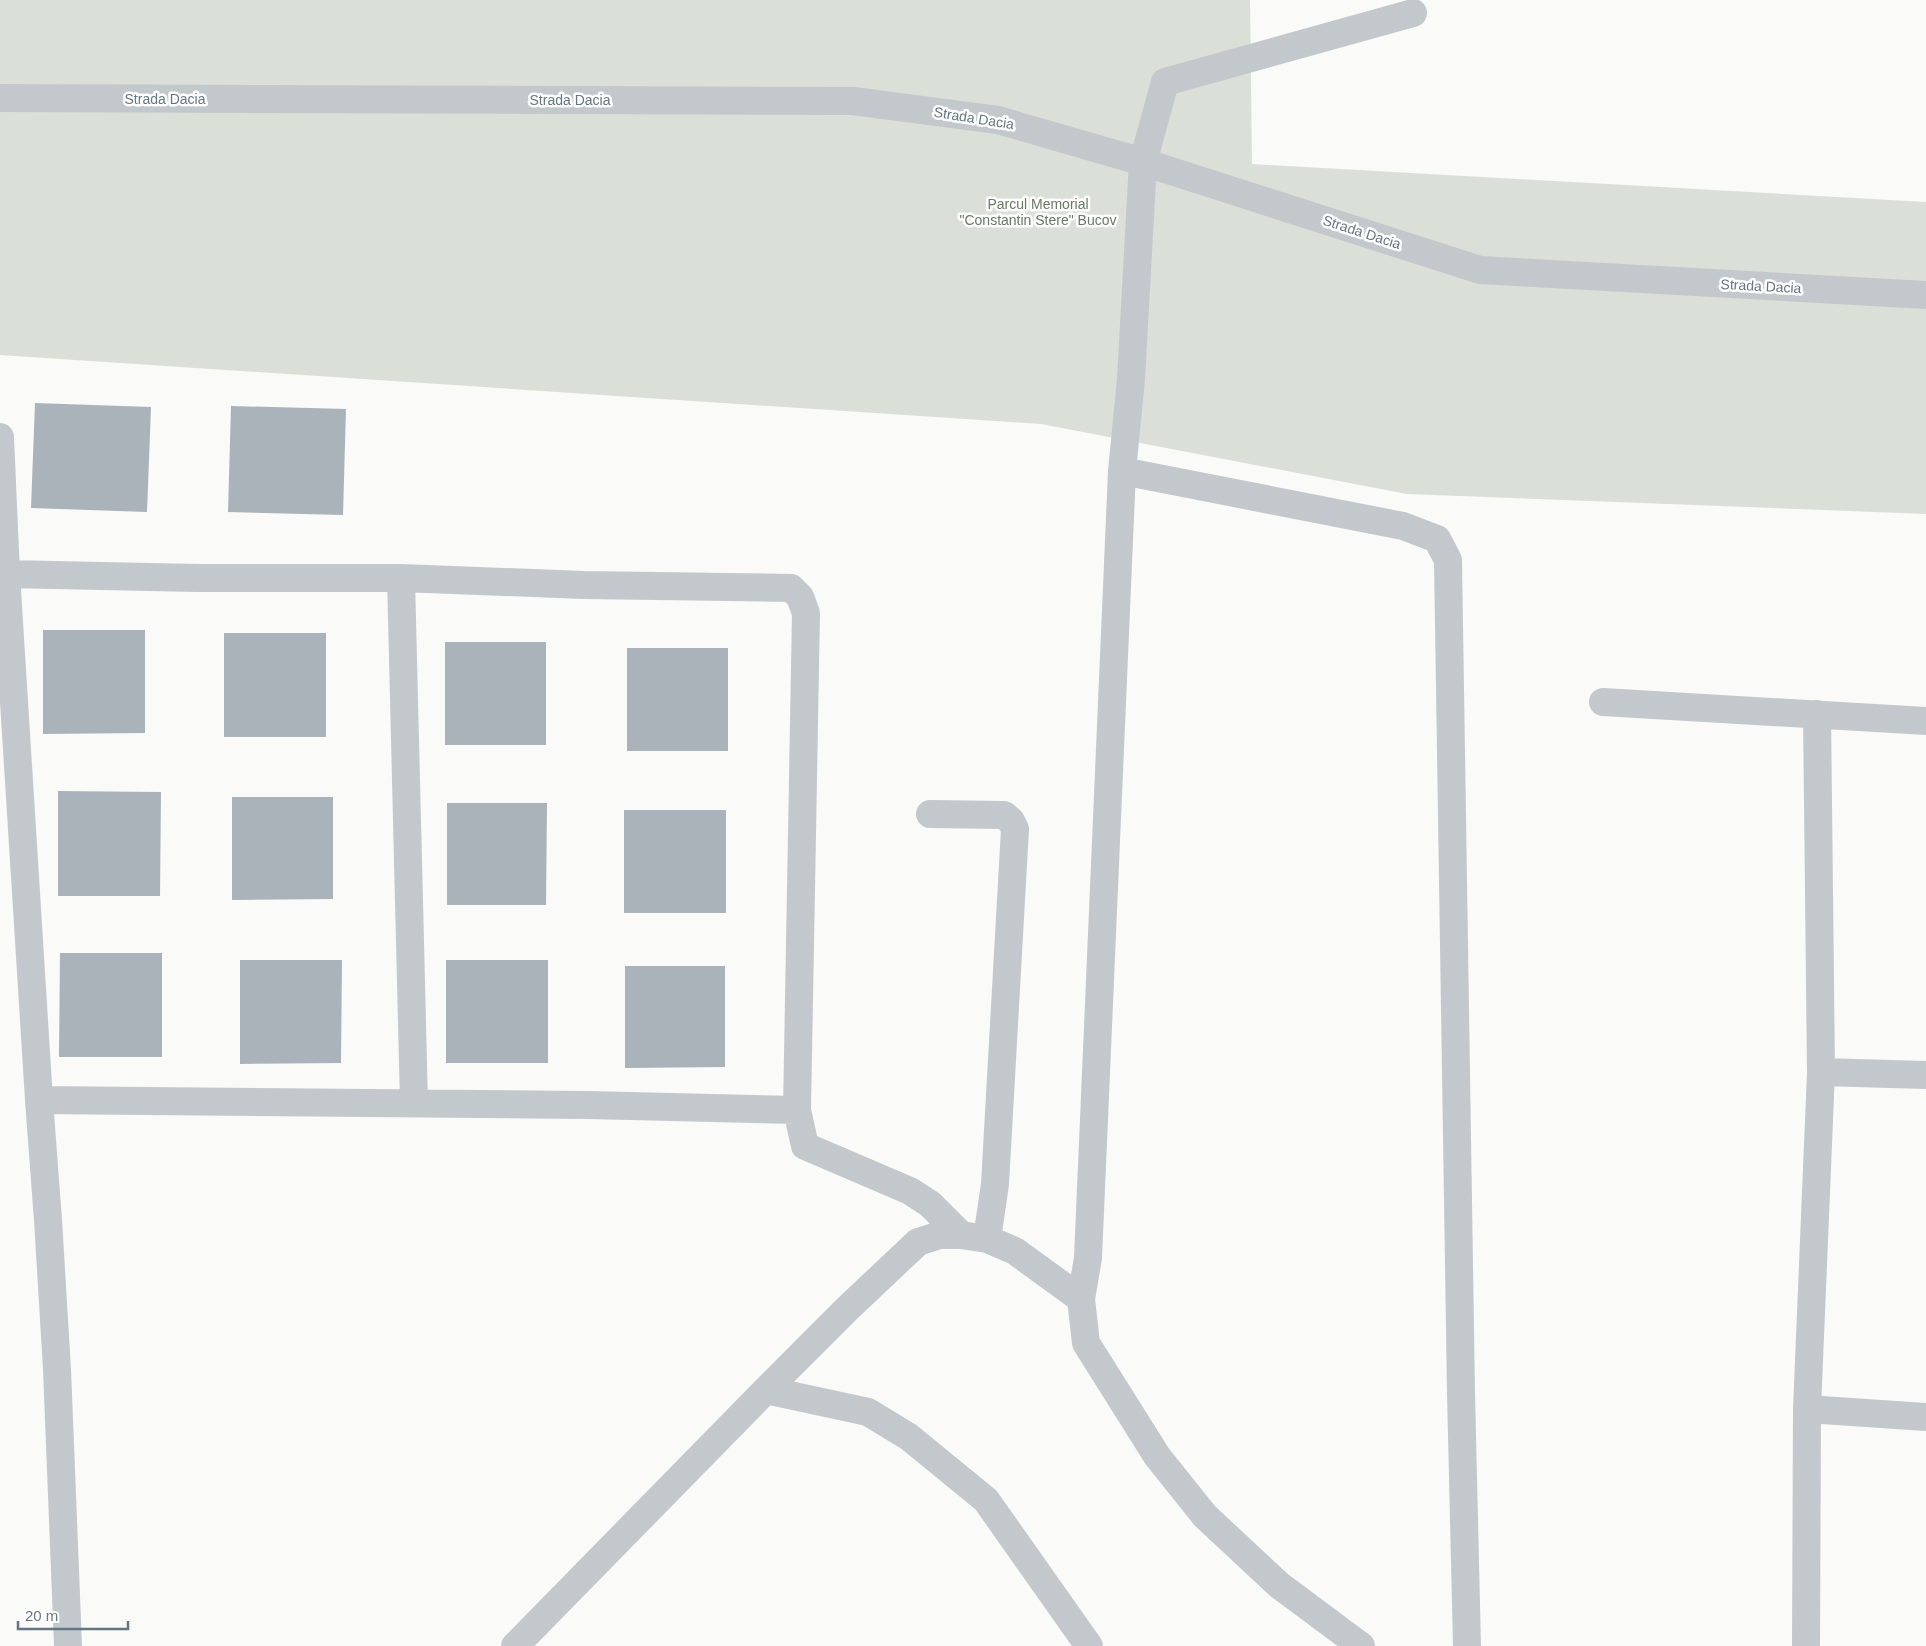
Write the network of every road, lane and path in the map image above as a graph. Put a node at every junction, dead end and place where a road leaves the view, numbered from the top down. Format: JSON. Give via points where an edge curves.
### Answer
{"nodes":[{"id":1,"x":1413,"y":14,"type":"dead end"},
{"id":2,"x":0,"y":98,"type":"edge"},
{"id":3,"x":1143,"y":162,"type":"junction"},
{"id":4,"x":1926,"y":295,"type":"edge"},
{"id":5,"x":0,"y":437,"type":"edge"},
{"id":6,"x":1122,"y":471,"type":"junction"},
{"id":7,"x":6,"y":574,"type":"junction"},
{"id":8,"x":401,"y":578,"type":"junction"},
{"id":9,"x":1603,"y":702,"type":"dead end"},
{"id":10,"x":1817,"y":714,"type":"junction"},
{"id":11,"x":1926,"y":721,"type":"edge"},
{"id":12,"x":930,"y":814,"type":"dead end"},
{"id":13,"x":1821,"y":1072,"type":"junction"},
{"id":14,"x":1926,"y":1075,"type":"edge"},
{"id":15,"x":39,"y":1100,"type":"junction"},
{"id":16,"x":414,"y":1103,"type":"junction"},
{"id":17,"x":797,"y":1110,"type":"junction"},
{"id":18,"x":974,"y":1237,"type":"junction"},
{"id":19,"x":1081,"y":1299,"type":"junction"},
{"id":20,"x":766,"y":1390,"type":"junction"},
{"id":21,"x":1806,"y":1408,"type":"junction"},
{"id":22,"x":1926,"y":1417,"type":"edge"},
{"id":23,"x":68,"y":1646,"type":"edge"},
{"id":24,"x":515,"y":1646,"type":"edge"},
{"id":25,"x":1089,"y":1646,"type":"edge"},
{"id":26,"x":1361,"y":1646,"type":"edge"},
{"id":27,"x":1467,"y":1646,"type":"edge"},
{"id":28,"x":1806,"y":1646,"type":"edge"}],
"edges":[{"from":1,"to":3,"type":"street","via":[[1165,82]]},
{"from":2,"to":3,"type":"street","name":"Strada Dacia","via":[[853,101],[998,120]]},
{"from":3,"to":4,"type":"street","name":"Strada Dacia","via":[[1480,270]]},
{"from":3,"to":6,"type":"street","via":[[1131,379]]},
{"from":5,"to":7,"type":"street"},
{"from":6,"to":19,"type":"street","via":[[1089,1248]]},
{"from":6,"to":27,"type":"street","via":[[1404,526],[1437,539],[1448,560]]},
{"from":7,"to":8,"type":"street"},
{"from":7,"to":15,"type":"street"},
{"from":8,"to":16,"type":"street"},
{"from":8,"to":17,"type":"street","via":[[791,588],[800,597],[806,613]]},
{"from":9,"to":10,"type":"street"},
{"from":10,"to":11,"type":"street"},
{"from":10,"to":13,"type":"street"},
{"from":12,"to":18,"type":"street","via":[[1004,816],[1015,829],[995,1184]]},
{"from":13,"to":14,"type":"street"},
{"from":13,"to":21,"type":"street"},
{"from":15,"to":16,"type":"street"},
{"from":15,"to":23,"type":"street","via":[[57,1369]]},
{"from":16,"to":17,"type":"street"},
{"from":17,"to":18,"type":"street","via":[[805,1146],[910,1191]]},
{"from":18,"to":19,"type":"street","via":[[1016,1251]]},
{"from":18,"to":20,"type":"street","via":[[940,1235],[918,1242]]},
{"from":19,"to":26,"type":"street","via":[[1086,1342],[1157,1456],[1205,1516],[1279,1585]]},
{"from":20,"to":24,"type":"street"},
{"from":20,"to":25,"type":"street","via":[[868,1412],[909,1437],[986,1500]]},
{"from":21,"to":22,"type":"street"},
{"from":21,"to":28,"type":"street"}]}
